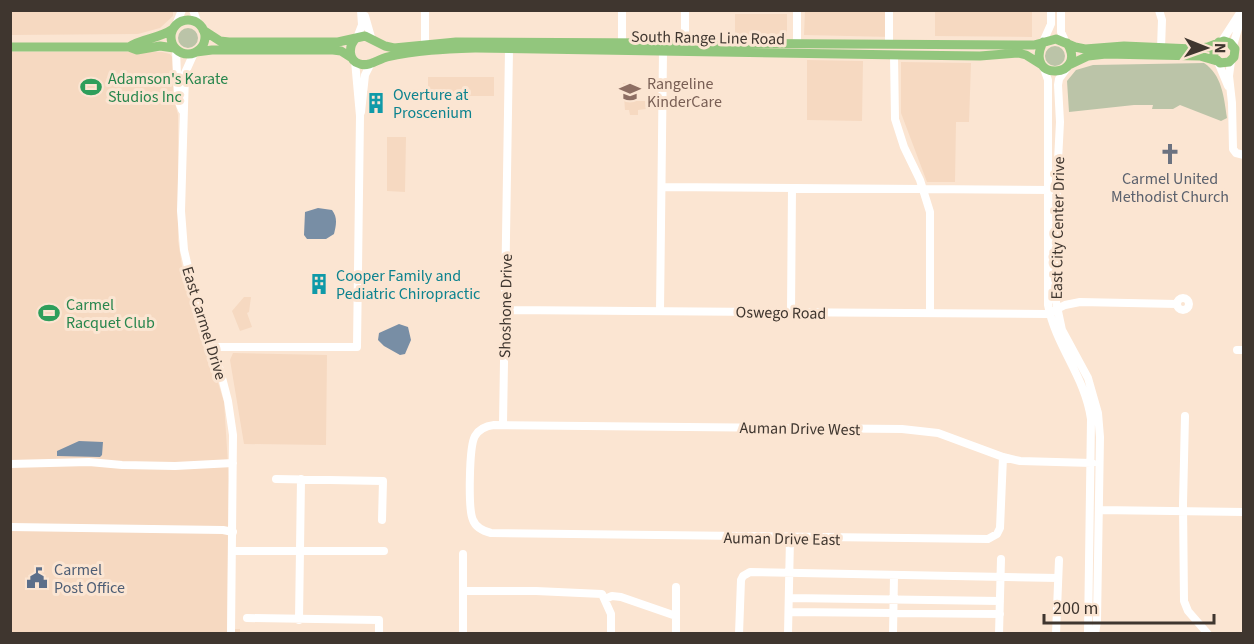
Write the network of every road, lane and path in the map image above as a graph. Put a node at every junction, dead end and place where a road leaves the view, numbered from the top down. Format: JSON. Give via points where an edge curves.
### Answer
{"nodes":[{"id":1,"x":182,"y":10,"type":"edge"},
{"id":2,"x":194,"y":10,"type":"edge"},
{"id":3,"x":363,"y":10,"type":"edge"},
{"id":4,"x":425,"y":10,"type":"edge"},
{"id":5,"x":622,"y":10,"type":"edge"},
{"id":6,"x":685,"y":10,"type":"edge"},
{"id":7,"x":797,"y":10,"type":"edge"},
{"id":8,"x":889,"y":10,"type":"edge"},
{"id":9,"x":1051,"y":10,"type":"edge"},
{"id":10,"x":1061,"y":10,"type":"edge"},
{"id":11,"x":1159,"y":10,"type":"edge"},
{"id":12,"x":1165,"y":10,"type":"edge"},
{"id":13,"x":1242,"y":10,"type":"edge"},
{"id":14,"x":1162,"y":20,"type":"junction"},
{"id":15,"x":174,"y":27,"type":"junction"},
{"id":16,"x":200,"y":27,"type":"junction"},
{"id":17,"x":357,"y":38,"type":"junction"},
{"id":18,"x":373,"y":39,"type":"junction"},
{"id":19,"x":1043,"y":42,"type":"junction"},
{"id":20,"x":1221,"y":42,"type":"junction"},
{"id":21,"x":622,"y":43,"type":"junction"},
{"id":22,"x":1067,"y":43,"type":"junction"},
{"id":23,"x":425,"y":44,"type":"junction"},
{"id":24,"x":685,"y":44,"type":"junction"},
{"id":25,"x":797,"y":44,"type":"junction"},
{"id":26,"x":889,"y":44,"type":"junction"},
{"id":27,"x":10,"y":47,"type":"edge"},
{"id":28,"x":129,"y":47,"type":"junction"},
{"id":29,"x":1237,"y":47,"type":"edge"},
{"id":30,"x":1161,"y":48,"type":"junction"},
{"id":31,"x":175,"y":49,"type":"junction"},
{"id":32,"x":509,"y":50,"type":"junction"},
{"id":33,"x":663,"y":52,"type":"junction"},
{"id":34,"x":195,"y":53,"type":"junction"},
{"id":35,"x":894,"y":55,"type":"junction"},
{"id":36,"x":1244,"y":56,"type":"edge"},
{"id":37,"x":353,"y":59,"type":"junction"},
{"id":38,"x":1232,"y":60,"type":"junction"},
{"id":39,"x":1217,"y":61,"type":"junction"},
{"id":40,"x":372,"y":63,"type":"junction"},
{"id":41,"x":1042,"y":66,"type":"junction"},
{"id":42,"x":1068,"y":66,"type":"junction"},
{"id":43,"x":1230,"y":93,"type":"junction"},
{"id":44,"x":183,"y":111,"type":"junction"},
{"id":45,"x":360,"y":117,"type":"junction"},
{"id":46,"x":1240,"y":154,"type":"edge"},
{"id":47,"x":662,"y":188,"type":"junction"},
{"id":48,"x":792,"y":188,"type":"junction"},
{"id":49,"x":924,"y":189,"type":"junction"},
{"id":50,"x":1052,"y":190,"type":"junction"},
{"id":51,"x":1177,"y":304,"type":"dead end"},
{"id":52,"x":504,"y":310,"type":"junction"},
{"id":53,"x":660,"y":311,"type":"junction"},
{"id":54,"x":791,"y":312,"type":"junction"},
{"id":55,"x":1053,"y":312,"type":"junction"},
{"id":56,"x":930,"y":313,"type":"junction"},
{"id":57,"x":212,"y":347,"type":"junction"},
{"id":58,"x":1185,"y":416,"type":"dead end"},
{"id":59,"x":503,"y":424,"type":"junction"},
{"id":60,"x":1003,"y":457,"type":"junction"},
{"id":61,"x":231,"y":462,"type":"junction"},
{"id":62,"x":1092,"y":463,"type":"junction"},
{"id":63,"x":10,"y":464,"type":"edge"},
{"id":64,"x":276,"y":479,"type":"dead end"},
{"id":65,"x":301,"y":479,"type":"junction"},
{"id":66,"x":1099,"y":510,"type":"junction"},
{"id":67,"x":1183,"y":512,"type":"junction"},
{"id":68,"x":1244,"y":513,"type":"edge"},
{"id":69,"x":382,"y":520,"type":"dead end"},
{"id":70,"x":10,"y":527,"type":"edge"},
{"id":71,"x":233,"y":532,"type":"junction"},
{"id":72,"x":790,"y":538,"type":"junction"},
{"id":73,"x":232,"y":551,"type":"junction"},
{"id":74,"x":299,"y":551,"type":"junction"},
{"id":75,"x":384,"y":551,"type":"dead end"},
{"id":76,"x":463,"y":554,"type":"dead end"},
{"id":77,"x":1001,"y":559,"type":"dead end"},
{"id":78,"x":1059,"y":560,"type":"dead end"},
{"id":79,"x":789,"y":573,"type":"junction"},
{"id":80,"x":894,"y":575,"type":"junction"},
{"id":81,"x":1001,"y":577,"type":"junction"},
{"id":82,"x":1058,"y":578,"type":"junction"},
{"id":83,"x":676,"y":587,"type":"dead end"},
{"id":84,"x":463,"y":591,"type":"junction"},
{"id":85,"x":789,"y":598,"type":"junction"},
{"id":86,"x":605,"y":599,"type":"junction"},
{"id":87,"x":894,"y":600,"type":"junction"},
{"id":88,"x":1000,"y":601,"type":"junction"},
{"id":89,"x":789,"y":612,"type":"junction"},
{"id":90,"x":893,"y":613,"type":"junction"},
{"id":91,"x":1000,"y":614,"type":"junction"},
{"id":92,"x":676,"y":616,"type":"junction"},
{"id":93,"x":247,"y":618,"type":"dead end"},
{"id":94,"x":298,"y":620,"type":"junction"},
{"id":95,"x":231,"y":633,"type":"edge"},
{"id":96,"x":379,"y":633,"type":"edge"},
{"id":97,"x":463,"y":633,"type":"edge"},
{"id":98,"x":610,"y":633,"type":"edge"},
{"id":99,"x":676,"y":633,"type":"edge"},
{"id":100,"x":739,"y":633,"type":"edge"},
{"id":101,"x":788,"y":633,"type":"edge"},
{"id":102,"x":893,"y":633,"type":"edge"},
{"id":103,"x":999,"y":633,"type":"edge"},
{"id":104,"x":1056,"y":633,"type":"edge"},
{"id":105,"x":1088,"y":633,"type":"edge"},
{"id":106,"x":1095,"y":633,"type":"edge"},
{"id":107,"x":1208,"y":633,"type":"edge"}],
"edges":[{"from":1,"to":15,"type":"street"},
{"from":2,"to":16,"type":"street"},
{"from":3,"to":17,"type":"street"},
{"from":3,"to":18,"type":"street"},
{"from":4,"to":23,"type":"street"},
{"from":5,"to":21,"type":"street"},
{"from":6,"to":24,"type":"street"},
{"from":7,"to":25,"type":"street"},
{"from":8,"to":26,"type":"street"},
{"from":9,"to":19,"type":"street","via":[[1052,22]]},
{"from":10,"to":22,"type":"street","via":[[1061,32]]},
{"from":11,"to":14,"type":"street"},
{"from":12,"to":14,"type":"street"},
{"from":13,"to":20,"type":"street"},
{"from":13,"to":29,"type":"street"},
{"from":14,"to":30,"type":"street"},
{"from":15,"to":16,"type":"main road","via":[[187,20]]},
{"from":15,"to":28,"type":"main road","via":[[160,37]]},
{"from":15,"to":31,"type":"main road","via":[[171,39]]},
{"from":16,"to":17,"type":"main road","via":[[220,41],[229,42],[330,42]]},
{"from":16,"to":34,"type":"main road","via":[[205,34],[203,45]]},
{"from":17,"to":18,"type":"main road"},
{"from":17,"to":37,"type":"main road","via":[[351,45]]},
{"from":18,"to":23,"type":"main road","name":"South Range Line Road","via":[[391,48]]},
{"from":18,"to":40,"type":"main road","via":[[379,50]]},
{"from":19,"to":22,"type":"main road","via":[[1056,39]]},
{"from":19,"to":26,"type":"main road","name":"South Range Line Road"},
{"from":19,"to":41,"type":"main road","via":[[1038,55]]},
{"from":20,"to":29,"type":"main road"},
{"from":20,"to":30,"type":"main road","via":[[1198,49]]},
{"from":20,"to":39,"type":"main road","via":[[1213,50]]},
{"from":21,"to":23,"type":"main road","name":"South Range Line Road"},
{"from":21,"to":24,"type":"main road","name":"South Range Line Road"},
{"from":22,"to":30,"type":"main road","via":[[1085,49]]},
{"from":22,"to":42,"type":"main road","via":[[1071,54]]},
{"from":24,"to":25,"type":"main road","name":"South Range Line Road"},
{"from":25,"to":26,"type":"main road","name":"South Range Line Road"},
{"from":27,"to":28,"type":"main road"},
{"from":28,"to":31,"type":"main road"},
{"from":29,"to":38,"type":"main road"},
{"from":31,"to":34,"type":"main road"},
{"from":31,"to":44,"type":"street","name":"East Carmel Drive","via":[[178,100]]},
{"from":32,"to":33,"type":"main road","name":"South Range Line Road"},
{"from":32,"to":40,"type":"main road","name":"South Range Line Road","via":[[440,49]]},
{"from":32,"to":52,"type":"street","name":"Shoshone Drive"},
{"from":33,"to":35,"type":"main road","name":"South Range Line Road"},
{"from":33,"to":47,"type":"street"},
{"from":34,"to":37,"type":"main road","via":[[333,50]]},
{"from":34,"to":44,"type":"street","name":"East Carmel Drive","via":[[185,73]]},
{"from":35,"to":41,"type":"main road","name":"South Range Line Road","via":[[1018,53]]},
{"from":35,"to":49,"type":"street","via":[[895,119]]},
{"from":36,"to":38,"type":"main road"},
{"from":37,"to":40,"type":"main road","via":[[361,64]]},
{"from":37,"to":45,"type":"street"},
{"from":38,"to":39,"type":"main road","via":[[1225,64]]},
{"from":38,"to":43,"type":"street"},
{"from":39,"to":42,"type":"main road","via":[[1204,56],[1106,54],[1088,56]]},
{"from":39,"to":43,"type":"street"},
{"from":40,"to":45,"type":"street","via":[[365,75]]},
{"from":41,"to":42,"type":"main road","via":[[1054,72]]},
{"from":41,"to":50,"type":"street","name":"East City Center Drive","via":[[1048,80]]},
{"from":42,"to":50,"type":"street","name":"East City Center Drive","via":[[1058,85],[1060,122]]},
{"from":43,"to":46,"type":"street","via":[[1233,145]]},
{"from":44,"to":57,"type":"street","name":"East Carmel Drive","via":[[184,250]]},
{"from":45,"to":57,"type":"street","via":[[357,347]]},
{"from":47,"to":48,"type":"street"},
{"from":47,"to":53,"type":"street"},
{"from":48,"to":49,"type":"street"},
{"from":48,"to":54,"type":"street"},
{"from":49,"to":50,"type":"street"},
{"from":49,"to":56,"type":"street","via":[[931,224]]},
{"from":50,"to":55,"type":"street","name":"East City Center Drive","via":[[1047,286]]},
{"from":51,"to":55,"type":"street","name":"Oswego Road","via":[[1080,302]]},
{"from":52,"to":53,"type":"street","name":"Oswego Road"},
{"from":52,"to":59,"type":"street","name":"Shoshone Drive"},
{"from":53,"to":54,"type":"street","name":"Oswego Road"},
{"from":54,"to":56,"type":"street","name":"Oswego Road"},
{"from":55,"to":56,"type":"street","name":"Oswego Road"},
{"from":55,"to":62,"type":"street","name":"East City Center Drive","via":[[1058,338],[1079,375],[1089,403]]},
{"from":55,"to":66,"type":"street","name":"East City Center Drive","via":[[1088,378],[1096,404],[1100,426]]},
{"from":57,"to":61,"type":"street","name":"East Carmel Drive","via":[[228,401],[233,435]]},
{"from":58,"to":67,"type":"street"},
{"from":59,"to":60,"type":"street","name":"Auman Drive West","via":[[921,430]]},
{"from":59,"to":72,"type":"street","name":"Auman Drive East","via":[[479,431],[471,449],[472,518],[487,532]]},
{"from":60,"to":62,"type":"street","name":"Auman Drive West","via":[[1028,462]]},
{"from":60,"to":72,"type":"street","name":"Auman Drive East","via":[[1000,528],[988,539]]},
{"from":61,"to":63,"type":"street","via":[[205,466],[77,461]]},
{"from":61,"to":71,"type":"street","name":"East Carmel Drive"},
{"from":62,"to":105,"type":"street","name":"East City Center Drive"},
{"from":64,"to":65,"type":"street"},
{"from":65,"to":69,"type":"street","via":[[382,481]]},
{"from":65,"to":74,"type":"street"},
{"from":66,"to":67,"type":"street"},
{"from":66,"to":106,"type":"street","name":"East City Center Drive"},
{"from":67,"to":68,"type":"street"},
{"from":67,"to":107,"type":"street","via":[[1184,601]]},
{"from":70,"to":71,"type":"street"},
{"from":71,"to":73,"type":"street","name":"East Carmel Drive"},
{"from":72,"to":79,"type":"street"},
{"from":73,"to":74,"type":"street"},
{"from":73,"to":95,"type":"street","name":"East Carmel Drive"},
{"from":74,"to":75,"type":"street"},
{"from":74,"to":94,"type":"street"},
{"from":76,"to":84,"type":"street"},
{"from":77,"to":81,"type":"street"},
{"from":78,"to":82,"type":"street"},
{"from":79,"to":80,"type":"street"},
{"from":79,"to":85,"type":"street"},
{"from":79,"to":100,"type":"street","via":[[750,572],[743,576]]},
{"from":80,"to":81,"type":"street"},
{"from":80,"to":87,"type":"street"},
{"from":81,"to":82,"type":"street"},
{"from":81,"to":88,"type":"street"},
{"from":82,"to":104,"type":"street"},
{"from":83,"to":92,"type":"street"},
{"from":84,"to":86,"type":"street","via":[[598,593]]},
{"from":84,"to":97,"type":"street"},
{"from":85,"to":87,"type":"street"},
{"from":85,"to":89,"type":"street"},
{"from":86,"to":92,"type":"street","via":[[621,597]]},
{"from":86,"to":98,"type":"street","via":[[611,614]]},
{"from":87,"to":88,"type":"street"},
{"from":87,"to":90,"type":"street"},
{"from":88,"to":91,"type":"street"},
{"from":89,"to":90,"type":"street"},
{"from":89,"to":101,"type":"street"},
{"from":90,"to":91,"type":"street"},
{"from":90,"to":102,"type":"street"},
{"from":91,"to":103,"type":"street"},
{"from":92,"to":99,"type":"street"},
{"from":93,"to":94,"type":"street"},
{"from":94,"to":96,"type":"street","via":[[379,620]]}]}
